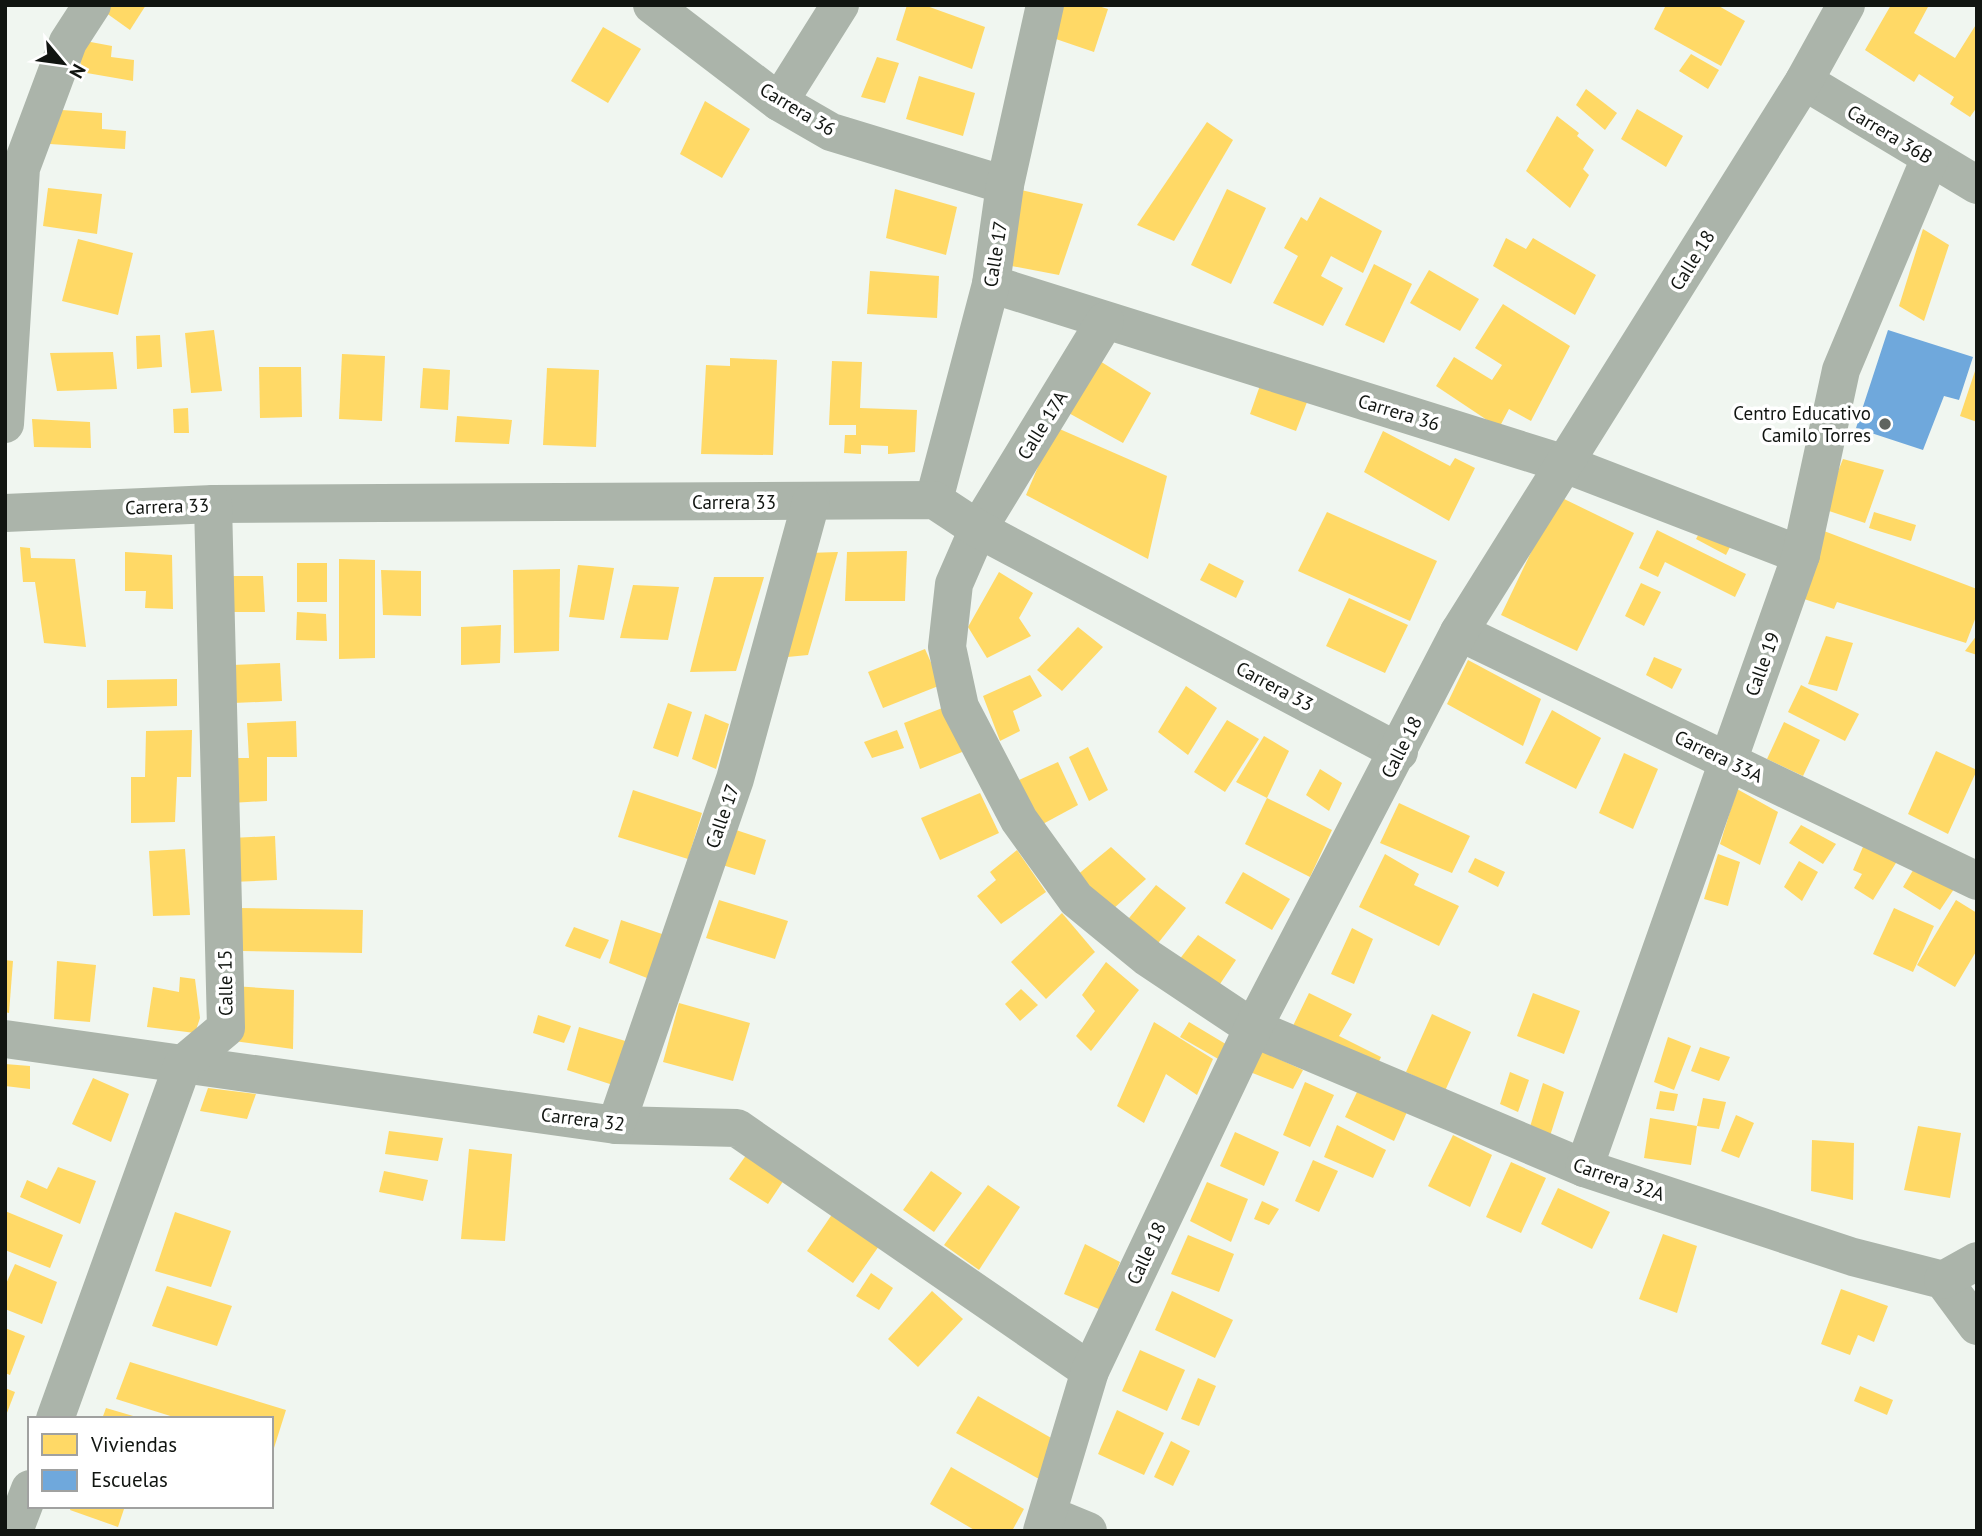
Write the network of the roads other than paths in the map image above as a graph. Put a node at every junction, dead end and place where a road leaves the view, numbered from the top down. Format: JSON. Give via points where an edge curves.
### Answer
{"nodes":[{"id":1,"x":92,"y":5,"type":"edge"},
{"id":2,"x":652,"y":5,"type":"edge"},
{"id":3,"x":840,"y":5,"type":"edge"},
{"id":4,"x":1045,"y":5,"type":"edge"},
{"id":5,"x":1846,"y":5,"type":"edge"},
{"id":6,"x":1804,"y":81,"type":"junction"},
{"id":7,"x":779,"y":102,"type":"junction"},
{"id":8,"x":1930,"y":158,"type":"junction"},
{"id":9,"x":1005,"y":185,"type":"junction"},
{"id":10,"x":1977,"y":185,"type":"edge"},
{"id":11,"x":991,"y":284,"type":"junction"},
{"id":12,"x":1105,"y":321,"type":"junction"},
{"id":13,"x":5,"y":424,"type":"edge"},
{"id":14,"x":1565,"y":464,"type":"junction"},
{"id":15,"x":934,"y":500,"type":"junction"},
{"id":16,"x":811,"y":502,"type":"junction"},
{"id":17,"x":213,"y":504,"type":"junction"},
{"id":18,"x":5,"y":513,"type":"edge"},
{"id":19,"x":978,"y":529,"type":"junction"},
{"id":20,"x":1801,"y":555,"type":"junction"},
{"id":21,"x":1459,"y":632,"type":"junction"},
{"id":22,"x":1399,"y":752,"type":"junction"},
{"id":23,"x":1727,"y":759,"type":"junction"},
{"id":24,"x":1977,"y":881,"type":"edge"},
{"id":25,"x":1253,"y":1028,"type":"junction"},
{"id":26,"x":5,"y":1039,"type":"edge"},
{"id":27,"x":183,"y":1064,"type":"junction"},
{"id":28,"x":616,"y":1125,"type":"junction"},
{"id":29,"x":1584,"y":1168,"type":"junction"},
{"id":30,"x":1977,"y":1261,"type":"edge"},
{"id":31,"x":1943,"y":1280,"type":"junction"},
{"id":32,"x":1977,"y":1326,"type":"edge"},
{"id":33,"x":1090,"y":1371,"type":"junction"},
{"id":34,"x":56,"y":1417,"type":"edge"},
{"id":35,"x":28,"y":1493,"type":"edge"},
{"id":36,"x":1045,"y":1523,"type":"edge"},
{"id":37,"x":12,"y":1527,"type":"edge"},
{"id":38,"x":1088,"y":1531,"type":"edge"}],
"edges":[{"from":1,"to":13,"type":"street","via":[[68,42],[21,168]]},
{"from":2,"to":7,"type":"street","name":"Carrera 36"},
{"from":3,"to":7,"type":"street"},
{"from":4,"to":9,"type":"street","name":"Calle 17"},
{"from":5,"to":6,"type":"street","name":"Calle 18"},
{"from":6,"to":8,"type":"street","name":"Carrera 36B"},
{"from":6,"to":14,"type":"street","name":"Calle 18"},
{"from":7,"to":9,"type":"street","name":"Carrera 36","via":[[831,132]]},
{"from":8,"to":10,"type":"street","name":"Carrera 36B"},
{"from":8,"to":20,"type":"street","name":"Calle 19","via":[[1841,370]]},
{"from":9,"to":11,"type":"street","name":"Calle 17"},
{"from":11,"to":12,"type":"street","name":"Carrera 36"},
{"from":11,"to":15,"type":"street","name":"Calle 17"},
{"from":12,"to":14,"type":"street","name":"Carrera 36"},
{"from":12,"to":19,"type":"street","name":"Calle 17A"},
{"from":14,"to":20,"type":"street","name":"Carrera 36"},
{"from":14,"to":21,"type":"street","name":"Calle 18"},
{"from":15,"to":16,"type":"street","name":"Carrera 33"},
{"from":15,"to":19,"type":"street","name":"Carrera 33"},
{"from":16,"to":17,"type":"street","name":"Carrera 33"},
{"from":16,"to":28,"type":"street","name":"Calle 17","via":[[735,779]]},
{"from":17,"to":18,"type":"street","name":"Carrera 33"},
{"from":17,"to":27,"type":"street","name":"Calle 15","via":[[226,1028]]},
{"from":19,"to":22,"type":"street","name":"Carrera 33"},
{"from":19,"to":25,"type":"street","via":[[954,584],[947,647],[960,707],[1019,820],[1076,899],[1148,958]]},
{"from":20,"to":23,"type":"street","name":"Calle 19"},
{"from":21,"to":22,"type":"street","name":"Calle 18"},
{"from":21,"to":23,"type":"street","name":"Carrera 33A"},
{"from":22,"to":25,"type":"street","name":"Calle 18"},
{"from":23,"to":24,"type":"street","name":"Carrera 33A"},
{"from":23,"to":29,"type":"street","name":"Calle 19"},
{"from":25,"to":29,"type":"street","name":"Carrera 32A"},
{"from":25,"to":33,"type":"street","name":"Calle 18"},
{"from":26,"to":27,"type":"street","name":"Carrera 32"},
{"from":27,"to":28,"type":"street","name":"Carrera 32"},
{"from":27,"to":34,"type":"street"},
{"from":28,"to":33,"type":"street","name":"Carrera 32","via":[[737,1128]]},
{"from":29,"to":31,"type":"street","name":"Carrera 32A","via":[[1853,1256]]},
{"from":30,"to":31,"type":"street"},
{"from":31,"to":32,"type":"street"},
{"from":33,"to":36,"type":"street","name":"Calle 18"},
{"from":35,"to":37,"type":"street"},
{"from":36,"to":38,"type":"street"}]}
